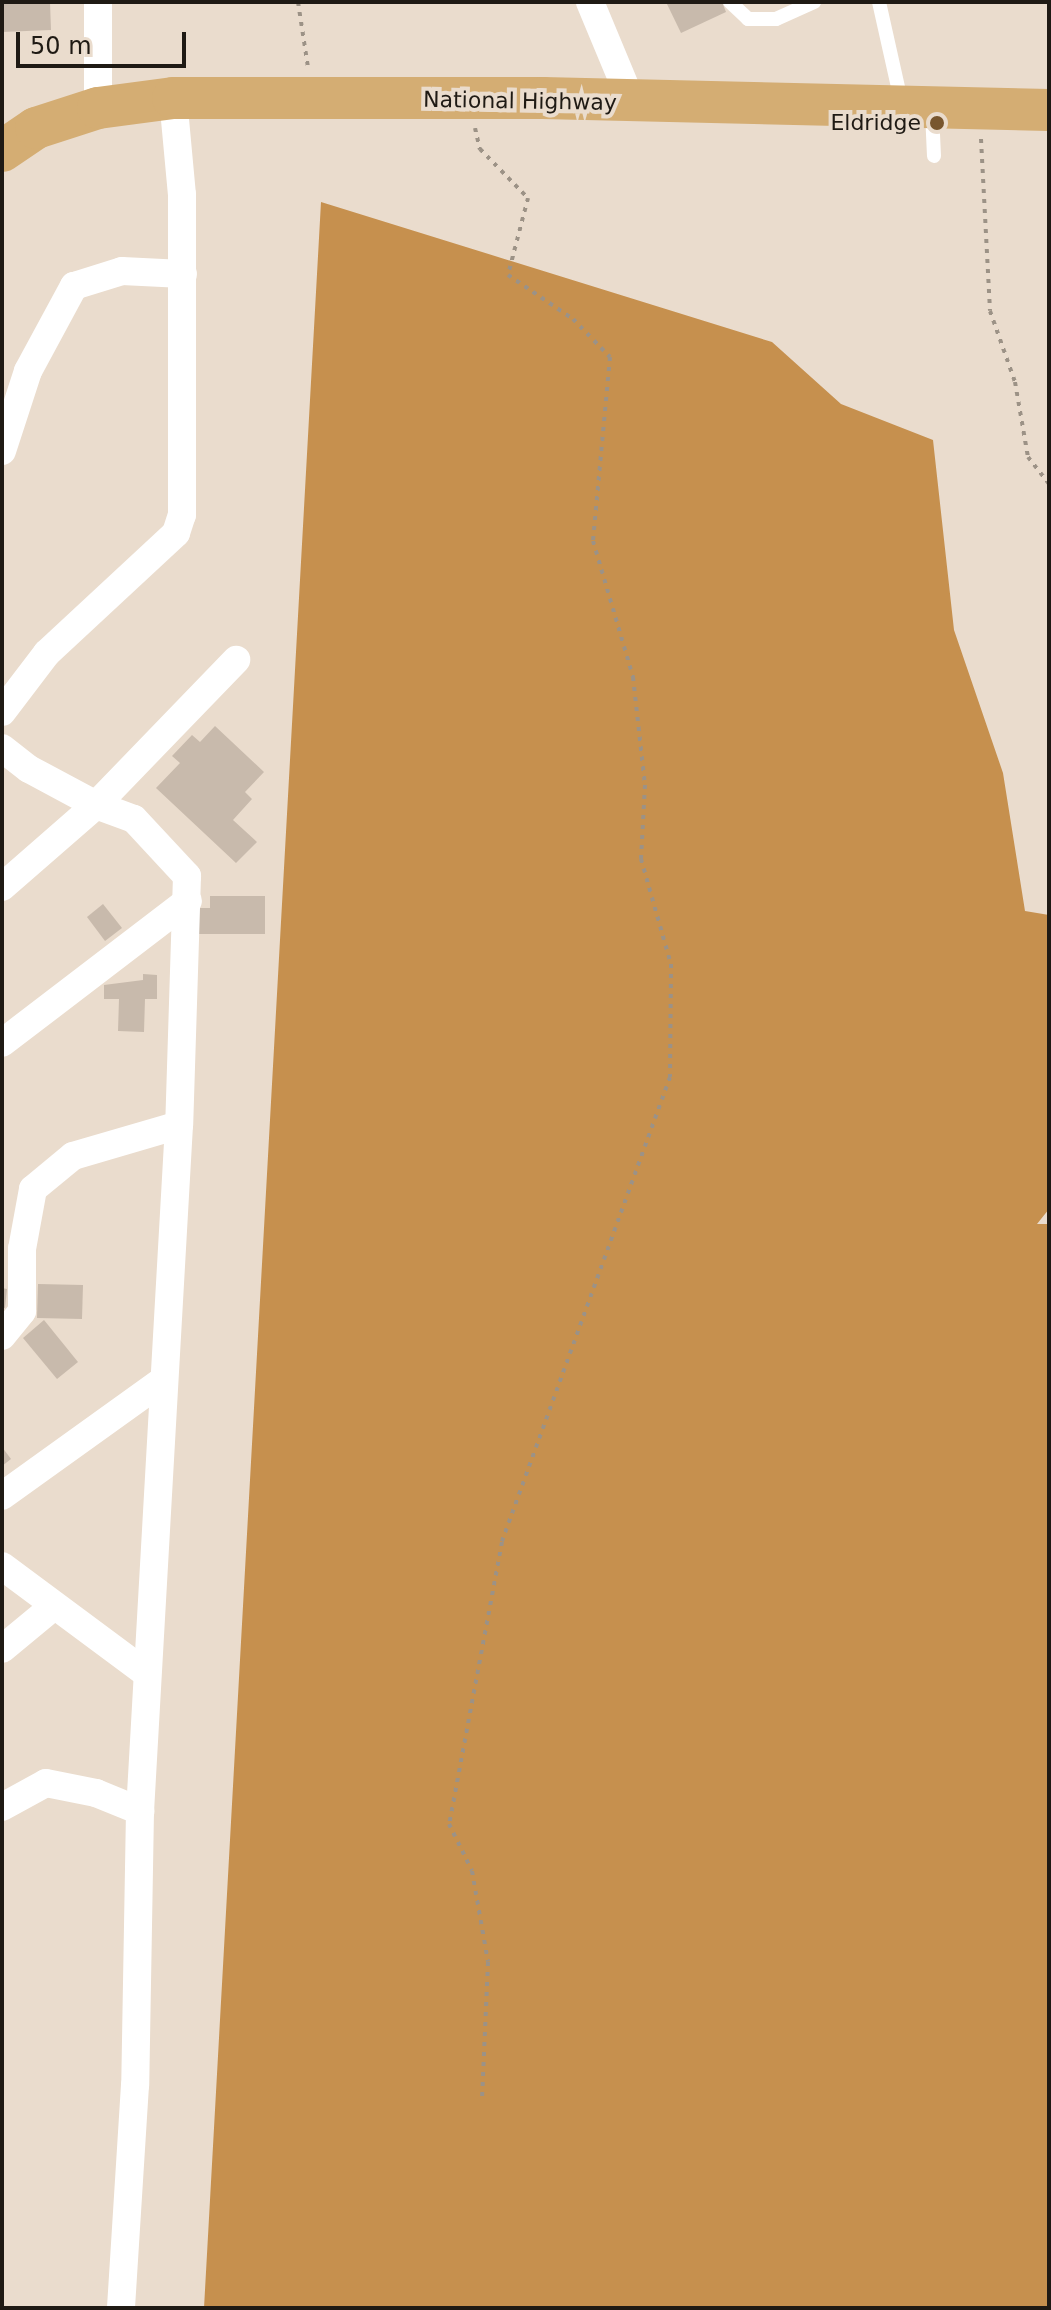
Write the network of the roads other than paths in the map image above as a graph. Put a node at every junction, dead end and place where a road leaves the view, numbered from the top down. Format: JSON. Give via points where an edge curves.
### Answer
{"nodes":[{"id":1,"x":98,"y":2,"type":"edge"},
{"id":2,"x":590,"y":2,"type":"edge"},
{"id":3,"x":730,"y":2,"type":"edge"},
{"id":4,"x":814,"y":2,"type":"edge"},
{"id":5,"x":879,"y":2,"type":"edge"},
{"id":6,"x":173,"y":98,"type":"junction"},
{"id":7,"x":632,"y":103,"type":"junction"},
{"id":8,"x":98,"y":108,"type":"junction"},
{"id":9,"x":917,"y":109,"type":"junction"},
{"id":10,"x":1049,"y":110,"type":"edge"},
{"id":11,"x":2,"y":151,"type":"edge"},
{"id":12,"x":934,"y":156,"type":"dead end"},
{"id":13,"x":183,"y":274,"type":"junction"},
{"id":14,"x":2,"y":451,"type":"edge"},
{"id":15,"x":236,"y":660,"type":"dead end"},
{"id":16,"x":2,"y":712,"type":"edge"},
{"id":17,"x":2,"y":748,"type":"edge"},
{"id":18,"x":96,"y":805,"type":"junction"},
{"id":19,"x":2,"y":887,"type":"edge"},
{"id":20,"x":188,"y":901,"type":"junction"},
{"id":21,"x":2,"y":1043,"type":"edge"},
{"id":22,"x":179,"y":1125,"type":"junction"},
{"id":23,"x":2,"y":1336,"type":"edge"},
{"id":24,"x":162,"y":1381,"type":"junction"},
{"id":25,"x":2,"y":1496,"type":"edge"},
{"id":26,"x":2,"y":1566,"type":"edge"},
{"id":27,"x":54,"y":1606,"type":"junction"},
{"id":28,"x":2,"y":1649,"type":"edge"},
{"id":29,"x":146,"y":1673,"type":"junction"},
{"id":30,"x":2,"y":1807,"type":"edge"},
{"id":31,"x":140,"y":1811,"type":"junction"},
{"id":32,"x":121,"y":2308,"type":"edge"}],
"edges":[{"from":1,"to":8,"type":"street"},
{"from":2,"to":7,"type":"street"},
{"from":3,"to":4,"type":"lane","via":[[748,19],[776,19]]},
{"from":5,"to":9,"type":"lane"},
{"from":6,"to":7,"type":"main road","name":"National Highway"},
{"from":6,"to":8,"type":"main road","name":"National Highway"},
{"from":6,"to":13,"type":"street"},
{"from":7,"to":9,"type":"main road","name":"National Highway"},
{"from":8,"to":11,"type":"main road","name":"National Highway","via":[[36,128]]},
{"from":9,"to":10,"type":"main road","name":"National Highway"},
{"from":9,"to":12,"type":"lane"},
{"from":13,"to":14,"type":"street","via":[[122,271],[74,286],[28,371]]},
{"from":13,"to":16,"type":"street","via":[[182,515],[176,533],[47,653]]},
{"from":15,"to":18,"type":"street"},
{"from":17,"to":18,"type":"street"},
{"from":18,"to":19,"type":"street"},
{"from":18,"to":20,"type":"street","via":[[134,819],[187,876]]},
{"from":20,"to":21,"type":"street"},
{"from":20,"to":22,"type":"street"},
{"from":22,"to":23,"type":"street","via":[[73,1156],[33,1189],[22,1249],[22,1311]]},
{"from":22,"to":24,"type":"street"},
{"from":24,"to":25,"type":"street"},
{"from":24,"to":29,"type":"street"},
{"from":26,"to":27,"type":"street"},
{"from":27,"to":28,"type":"street"},
{"from":27,"to":29,"type":"street"},
{"from":29,"to":31,"type":"street"},
{"from":30,"to":31,"type":"street","via":[[46,1783],[96,1793]]},
{"from":31,"to":32,"type":"street","via":[[135,2085]]}]}
